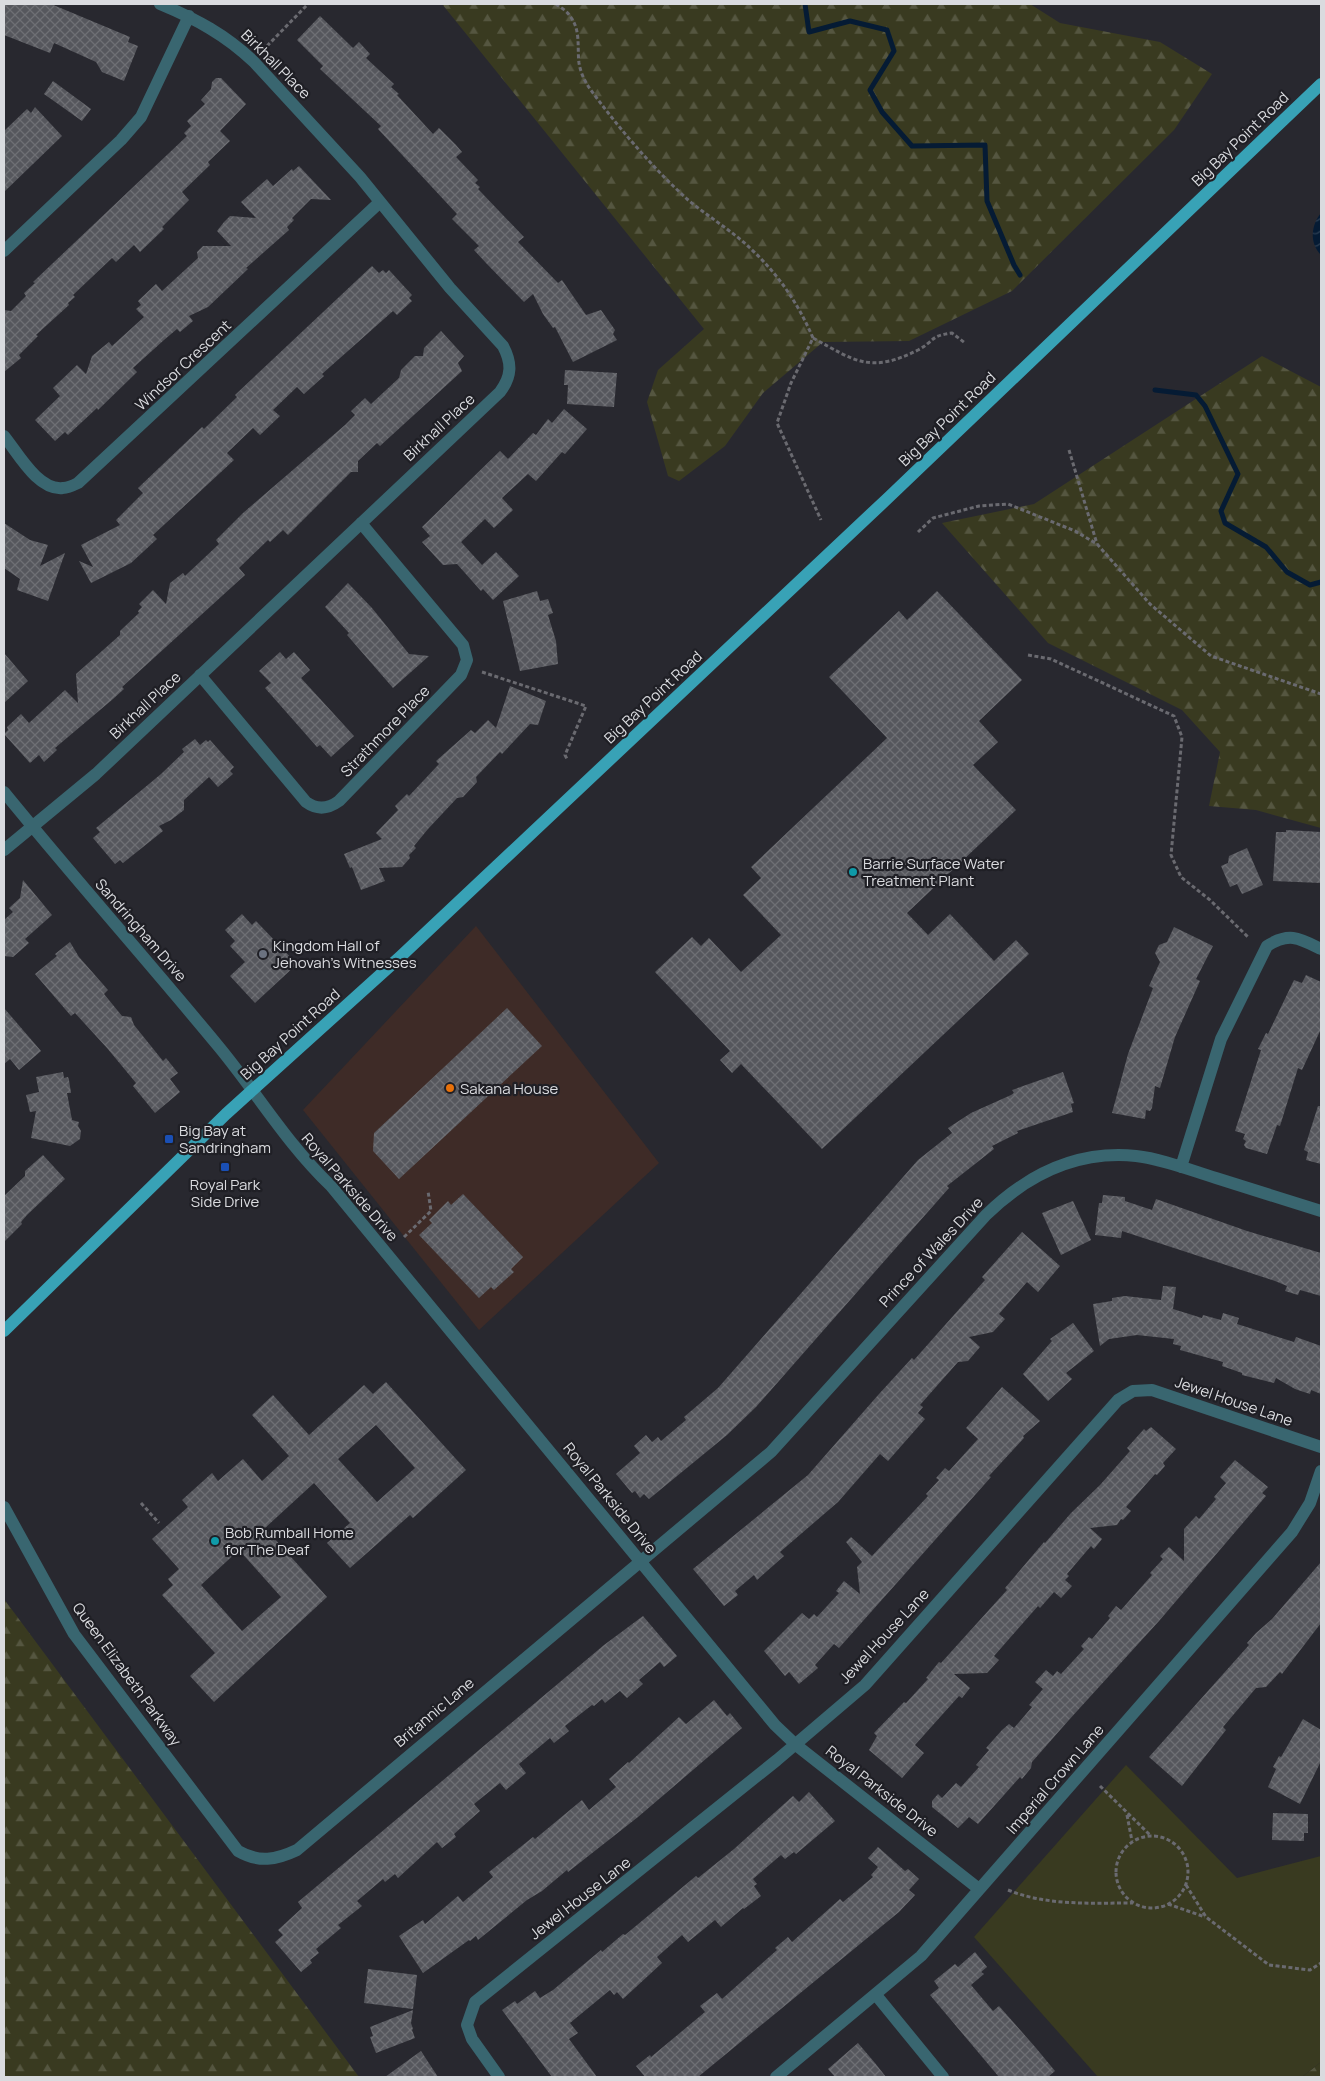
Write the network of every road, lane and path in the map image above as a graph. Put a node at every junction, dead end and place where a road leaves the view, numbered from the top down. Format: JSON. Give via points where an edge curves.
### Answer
{"nodes":[{"id":1,"x":160,"y":4,"type":"edge"},
{"id":2,"x":308,"y":4,"type":"edge"},
{"id":3,"x":556,"y":4,"type":"edge"},
{"id":4,"x":188,"y":16,"type":"junction"},
{"id":5,"x":267,"y":46,"type":"dead end"},
{"id":6,"x":1321,"y":84,"type":"edge"},
{"id":7,"x":380,"y":202,"type":"junction"},
{"id":8,"x":4,"y":250,"type":"edge"},
{"id":9,"x":813,"y":338,"type":"junction"},
{"id":10,"x":965,"y":343,"type":"dead end"},
{"id":11,"x":4,"y":436,"type":"edge"},
{"id":12,"x":1069,"y":450,"type":"dead end"},
{"id":13,"x":821,"y":520,"type":"dead end"},
{"id":14,"x":361,"y":523,"type":"junction"},
{"id":15,"x":918,"y":532,"type":"dead end"},
{"id":16,"x":1097,"y":544,"type":"junction"},
{"id":17,"x":1028,"y":655,"type":"dead end"},
{"id":18,"x":482,"y":672,"type":"dead end"},
{"id":19,"x":200,"y":675,"type":"junction"},
{"id":20,"x":1321,"y":694,"type":"edge"},
{"id":21,"x":567,"y":759,"type":"dead end"},
{"id":22,"x":4,"y":792,"type":"edge"},
{"id":23,"x":32,"y":826,"type":"junction"},
{"id":24,"x":4,"y":850,"type":"edge"},
{"id":25,"x":1248,"y":937,"type":"dead end"},
{"id":26,"x":1321,"y":949,"type":"edge"},
{"id":27,"x":252,"y":1090,"type":"junction"},
{"id":28,"x":1181,"y":1167,"type":"junction"},
{"id":29,"x":428,"y":1191,"type":"dead end"},
{"id":30,"x":1321,"y":1210,"type":"edge"},
{"id":31,"x":404,"y":1237,"type":"dead end"},
{"id":32,"x":4,"y":1331,"type":"edge"},
{"id":33,"x":1321,"y":1447,"type":"edge"},
{"id":34,"x":1321,"y":1471,"type":"edge"},
{"id":35,"x":141,"y":1503,"type":"dead end"},
{"id":36,"x":4,"y":1507,"type":"edge"},
{"id":37,"x":159,"y":1523,"type":"dead end"},
{"id":38,"x":640,"y":1560,"type":"junction"},
{"id":39,"x":796,"y":1745,"type":"junction"},
{"id":40,"x":1100,"y":1786,"type":"dead end"},
{"id":41,"x":1127,"y":1815,"type":"junction"},
{"id":42,"x":1150,"y":1836,"type":"junction"},
{"id":43,"x":1132,"y":1841,"type":"junction"},
{"id":44,"x":238,"y":1851,"type":"joint"},
{"id":45,"x":1185,"y":1885,"type":"junction"},
{"id":46,"x":979,"y":1889,"type":"junction"},
{"id":47,"x":1008,"y":1890,"type":"dead end"},
{"id":48,"x":1133,"y":1902,"type":"junction"},
{"id":49,"x":1168,"y":1904,"type":"junction"},
{"id":50,"x":1206,"y":1917,"type":"junction"},
{"id":51,"x":1321,"y":1964,"type":"edge"},
{"id":52,"x":876,"y":1995,"type":"junction"},
{"id":53,"x":499,"y":2077,"type":"edge"},
{"id":54,"x":776,"y":2077,"type":"edge"},
{"id":55,"x":943,"y":2077,"type":"edge"}],
"edges":[{"from":1,"to":4,"type":"street","name":"Birkhall Place"},
{"from":2,"to":5,"type":"path"},
{"from":3,"to":9,"type":"path","via":[[570,15],[576,26],[579,65],[596,98],[662,175],[750,248],[783,283]]},
{"from":4,"to":7,"type":"street","name":"Birkhall Place","via":[[227,38],[254,62]]},
{"from":4,"to":8,"type":"street","via":[[141,117],[121,140]]},
{"from":6,"to":27,"type":"main road","name":"Big Bay Point Road","via":[[882,504],[400,957]]},
{"from":7,"to":11,"type":"street","name":"Windsor Crescent","via":[[78,483],[63,488],[50,487],[38,478]]},
{"from":7,"to":14,"type":"street","name":"Birkhall Place","via":[[450,288],[503,346],[509,357],[510,371],[508,382],[500,392]]},
{"from":9,"to":10,"type":"path","via":[[854,361],[880,364],[919,349],[936,335],[952,333]]},
{"from":9,"to":13,"type":"path","via":[[791,383],[777,423]]},
{"from":12,"to":16,"type":"path"},
{"from":14,"to":19,"type":"street","name":"Birkhall Place"},
{"from":14,"to":19,"type":"street","name":"Strathmore Place","via":[[462,644],[467,660],[461,675],[339,801],[324,808],[306,802]]},
{"from":15,"to":16,"type":"path","via":[[933,518],[979,506],[1008,504],[1075,531]]},
{"from":16,"to":20,"type":"path","via":[[1150,604],[1211,656]]},
{"from":17,"to":25,"type":"path","via":[[1051,659],[1174,716],[1182,737],[1171,855],[1181,877]]},
{"from":18,"to":21,"type":"path","via":[[586,706],[565,755]]},
{"from":19,"to":23,"type":"street","name":"Birkhall Place","via":[[96,774]]},
{"from":22,"to":23,"type":"street","name":"Sandringham Drive"},
{"from":23,"to":24,"type":"street","name":"Birkhall Place"},
{"from":23,"to":27,"type":"street","name":"Sandringham Drive","via":[[168,985]]},
{"from":26,"to":28,"type":"street","via":[[1292,936],[1267,946],[1221,1039]]},
{"from":27,"to":32,"type":"main road","name":"Big Bay Point Road"},
{"from":27,"to":38,"type":"street","name":"Royal Parkside Drive","via":[[283,1133],[331,1186]]},
{"from":28,"to":30,"type":"street","name":"Prince of Wales Drive"},
{"from":28,"to":38,"type":"street","name":"Prince of Wales Drive","via":[[1137,1156],[1105,1155],[1052,1168],[1006,1196],[771,1452]]},
{"from":29,"to":31,"type":"path","via":[[431,1211]]},
{"from":33,"to":39,"type":"street","name":"Jewel House Lane","via":[[1152,1390],[1133,1391],[1118,1400],[865,1684]]},
{"from":34,"to":46,"type":"street","name":"Imperial Crown Lane","via":[[1310,1504],[1292,1532]]},
{"from":35,"to":37,"type":"path"},
{"from":36,"to":44,"type":"street","name":"Queen Elizabeth Parkway","via":[[74,1634]]},
{"from":38,"to":39,"type":"street","name":"Royal Parkside Drive","via":[[775,1725]]},
{"from":38,"to":44,"type":"street","name":"Britannic Lane","via":[[297,1850],[266,1860],[250,1858]]},
{"from":39,"to":46,"type":"street","name":"Royal Parkside Drive"},
{"from":39,"to":53,"type":"street","name":"Jewel House Lane","via":[[475,2002],[467,2025],[472,2040]]},
{"from":40,"to":41,"type":"path"},
{"from":41,"to":42,"type":"path"},
{"from":41,"to":43,"type":"path"},
{"from":42,"to":43,"type":"path"},
{"from":42,"to":45,"type":"path","via":[[1173,1842],[1181,1851],[1187,1867]]},
{"from":43,"to":48,"type":"path","via":[[1120,1855],[1115,1872],[1123,1895]]},
{"from":45,"to":49,"type":"path"},
{"from":45,"to":50,"type":"path"},
{"from":46,"to":52,"type":"street","name":"Imperial Crown Lane","via":[[922,1956]]},
{"from":47,"to":48,"type":"path","via":[[1018,1895],[1069,1904]]},
{"from":48,"to":49,"type":"path","via":[[1156,1908]]},
{"from":49,"to":50,"type":"path"},
{"from":50,"to":51,"type":"path","via":[[1269,1965],[1310,1970]]},
{"from":52,"to":54,"type":"street","name":"Imperial Crown Lane"},
{"from":52,"to":55,"type":"street"}]}
